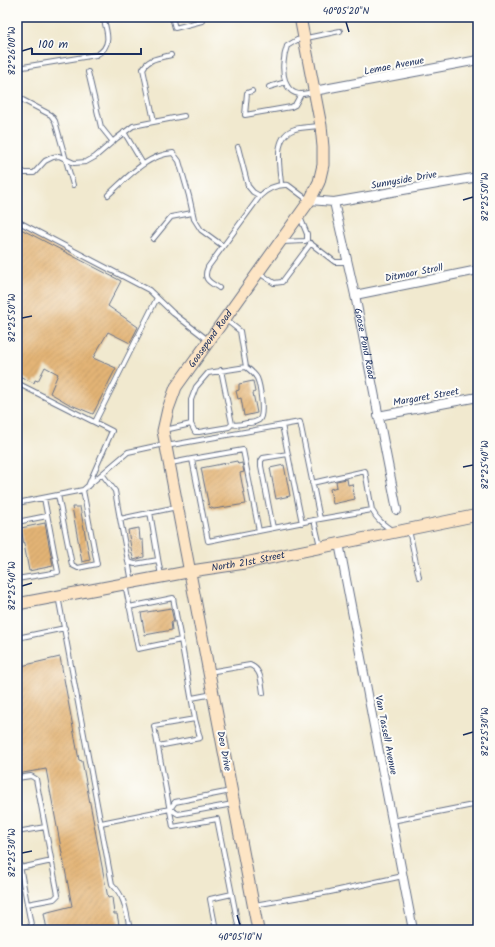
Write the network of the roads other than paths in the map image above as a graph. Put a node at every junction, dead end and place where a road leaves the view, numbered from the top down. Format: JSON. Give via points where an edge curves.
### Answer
{"nodes":[{"id":1,"x":103,"y":17,"type":"edge"},
{"id":2,"x":172,"y":17,"type":"edge"},
{"id":3,"x":200,"y":17,"type":"edge"},
{"id":4,"x":300,"y":17,"type":"edge"},
{"id":5,"x":340,"y":31,"type":"dead end"},
{"id":6,"x":304,"y":39,"type":"junction"},
{"id":7,"x":171,"y":55,"type":"dead end"},
{"id":8,"x":478,"y":60,"type":"edge"},
{"id":9,"x":17,"y":68,"type":"edge"},
{"id":10,"x":88,"y":72,"type":"dead end"},
{"id":11,"x":286,"y":82,"type":"junction"},
{"id":12,"x":268,"y":86,"type":"dead end"},
{"id":13,"x":252,"y":91,"type":"dead end"},
{"id":14,"x":314,"y":91,"type":"junction"},
{"id":15,"x":301,"y":94,"type":"junction"},
{"id":16,"x":17,"y":97,"type":"edge"},
{"id":17,"x":184,"y":116,"type":"dead end"},
{"id":18,"x":154,"y":121,"type":"junction"},
{"id":19,"x":321,"y":126,"type":"junction"},
{"id":20,"x":124,"y":132,"type":"junction"},
{"id":21,"x":113,"y":142,"type":"junction"},
{"id":22,"x":238,"y":147,"type":"dead end"},
{"id":23,"x":65,"y":160,"type":"junction"},
{"id":24,"x":143,"y":164,"type":"junction"},
{"id":25,"x":17,"y":168,"type":"edge"},
{"id":26,"x":478,"y":177,"type":"edge"},
{"id":27,"x":281,"y":184,"type":"junction"},
{"id":28,"x":73,"y":185,"type":"dead end"},
{"id":29,"x":108,"y":195,"type":"dead end"},
{"id":30,"x":260,"y":196,"type":"junction"},
{"id":31,"x":310,"y":200,"type":"junction"},
{"id":32,"x":334,"y":202,"type":"junction"},
{"id":33,"x":192,"y":213,"type":"junction"},
{"id":34,"x":299,"y":215,"type":"junction"},
{"id":35,"x":17,"y":221,"type":"edge"},
{"id":36,"x":153,"y":239,"type":"dead end"},
{"id":37,"x":307,"y":240,"type":"junction"},
{"id":38,"x":280,"y":242,"type":"junction"},
{"id":39,"x":311,"y":243,"type":"junction"},
{"id":40,"x":223,"y":246,"type":"junction"},
{"id":41,"x":347,"y":262,"type":"junction"},
{"id":42,"x":478,"y":270,"type":"edge"},
{"id":43,"x":258,"y":272,"type":"junction"},
{"id":44,"x":219,"y":288,"type":"dead end"},
{"id":45,"x":355,"y":295,"type":"junction"},
{"id":46,"x":157,"y":298,"type":"junction"},
{"id":47,"x":224,"y":318,"type":"junction"},
{"id":48,"x":208,"y":340,"type":"junction"},
{"id":49,"x":246,"y":367,"type":"junction"},
{"id":50,"x":220,"y":370,"type":"junction"},
{"id":51,"x":17,"y":383,"type":"edge"},
{"id":52,"x":478,"y":397,"type":"edge"},
{"id":53,"x":378,"y":416,"type":"junction"},
{"id":54,"x":95,"y":422,"type":"junction"},
{"id":55,"x":191,"y":424,"type":"junction"},
{"id":56,"x":232,"y":424,"type":"junction"},
{"id":57,"x":282,"y":425,"type":"junction"},
{"id":58,"x":163,"y":431,"type":"junction"},
{"id":59,"x":166,"y":445,"type":"junction"},
{"id":60,"x":288,"y":454,"type":"junction"},
{"id":61,"x":192,"y":459,"type":"junction"},
{"id":62,"x":169,"y":463,"type":"junction"},
{"id":63,"x":102,"y":474,"type":"junction"},
{"id":64,"x":312,"y":482,"type":"junction"},
{"id":65,"x":88,"y":486,"type":"junction"},
{"id":66,"x":83,"y":490,"type":"junction"},
{"id":67,"x":58,"y":495,"type":"junction"},
{"id":68,"x":44,"y":498,"type":"junction"},
{"id":69,"x":17,"y":503,"type":"edge"},
{"id":70,"x":177,"y":507,"type":"junction"},
{"id":71,"x":372,"y":510,"type":"junction"},
{"id":72,"x":397,"y":510,"type":"dead end"},
{"id":73,"x":150,"y":512,"type":"junction"},
{"id":74,"x":478,"y":515,"type":"edge"},
{"id":75,"x":47,"y":516,"type":"junction"},
{"id":76,"x":120,"y":519,"type":"junction"},
{"id":77,"x":320,"y":519,"type":"junction"},
{"id":78,"x":314,"y":520,"type":"junction"},
{"id":79,"x":17,"y":522,"type":"edge"},
{"id":80,"x":302,"y":523,"type":"junction"},
{"id":81,"x":273,"y":528,"type":"junction"},
{"id":82,"x":409,"y":529,"type":"junction"},
{"id":83,"x":259,"y":531,"type":"junction"},
{"id":84,"x":394,"y":532,"type":"junction"},
{"id":85,"x":339,"y":543,"type":"junction"},
{"id":86,"x":320,"y":547,"type":"junction"},
{"id":87,"x":158,"y":560,"type":"junction"},
{"id":88,"x":128,"y":562,"type":"junction"},
{"id":89,"x":190,"y":572,"type":"junction"},
{"id":90,"x":161,"y":576,"type":"junction"},
{"id":91,"x":419,"y":577,"type":"dead end"},
{"id":92,"x":17,"y":579,"type":"edge"},
{"id":93,"x":128,"y":583,"type":"junction"},
{"id":94,"x":58,"y":596,"type":"junction"},
{"id":95,"x":17,"y":604,"type":"edge"},
{"id":96,"x":129,"y":607,"type":"junction"},
{"id":97,"x":65,"y":628,"type":"junction"},
{"id":98,"x":17,"y":638,"type":"edge"},
{"id":99,"x":181,"y":640,"type":"junction"},
{"id":100,"x":209,"y":672,"type":"junction"},
{"id":101,"x":263,"y":693,"type":"dead end"},
{"id":102,"x":213,"y":694,"type":"junction"},
{"id":103,"x":192,"y":698,"type":"junction"},
{"id":104,"x":195,"y":719,"type":"junction"},
{"id":105,"x":158,"y":746,"type":"junction"},
{"id":106,"x":17,"y":778,"type":"edge"},
{"id":107,"x":232,"y":791,"type":"junction"},
{"id":108,"x":234,"y":804,"type":"junction"},
{"id":109,"x":478,"y":804,"type":"edge"},
{"id":110,"x":170,"y":809,"type":"junction"},
{"id":111,"x":392,"y":821,"type":"junction"},
{"id":112,"x":101,"y":823,"type":"junction"},
{"id":113,"x":45,"y":827,"type":"junction"},
{"id":114,"x":17,"y":832,"type":"edge"},
{"id":115,"x":17,"y":850,"type":"edge"},
{"id":116,"x":52,"y":861,"type":"junction"},
{"id":117,"x":20,"y":868,"type":"junction"},
{"id":118,"x":403,"y":876,"type":"junction"},
{"id":119,"x":232,"y":894,"type":"junction"},
{"id":120,"x":27,"y":904,"type":"junction"},
{"id":121,"x":254,"y":905,"type":"junction"},
{"id":122,"x":32,"y":930,"type":"edge"},
{"id":123,"x":130,"y":930,"type":"edge"},
{"id":124,"x":216,"y":930,"type":"edge"},
{"id":125,"x":239,"y":930,"type":"edge"},
{"id":126,"x":258,"y":930,"type":"edge"},
{"id":127,"x":413,"y":930,"type":"edge"}],
"edges":[{"from":1,"to":9,"type":"lane","via":[[107,40],[100,53]]},
{"from":2,"to":3,"type":"lane","via":[[175,28],[202,21]]},
{"from":4,"to":6,"type":"street"},
{"from":5,"to":6,"type":"lane"},
{"from":6,"to":11,"type":"lane","via":[[287,46],[283,68]]},
{"from":6,"to":14,"type":"street"},
{"from":7,"to":18,"type":"lane","via":[[149,60],[143,69]]},
{"from":8,"to":14,"type":"street","name":"Lemae Avenue"},
{"from":10,"to":21,"type":"lane","via":[[101,127]]},
{"from":11,"to":12,"type":"lane"},
{"from":11,"to":15,"type":"lane","via":[[292,93]]},
{"from":13,"to":15,"type":"lane","via":[[247,93],[245,115],[292,107]]},
{"from":14,"to":15,"type":"lane"},
{"from":14,"to":19,"type":"street"},
{"from":16,"to":23,"type":"lane","via":[[51,115],[55,121]]},
{"from":17,"to":18,"type":"lane"},
{"from":18,"to":20,"type":"lane","via":[[133,126]]},
{"from":19,"to":27,"type":"lane","via":[[295,129],[283,138],[279,150]]},
{"from":19,"to":31,"type":"street","name":"Goosepond Road","via":[[323,165],[319,182]]},
{"from":20,"to":21,"type":"lane"},
{"from":20,"to":24,"type":"lane"},
{"from":21,"to":23,"type":"lane","via":[[86,162],[74,163]]},
{"from":22,"to":30,"type":"lane","via":[[248,186]]},
{"from":23,"to":25,"type":"lane","via":[[59,156],[53,157],[31,174]]},
{"from":23,"to":28,"type":"lane"},
{"from":24,"to":29,"type":"lane"},
{"from":24,"to":33,"type":"lane","via":[[157,156],[173,153],[177,157]]},
{"from":26,"to":32,"type":"street","name":"Sunnyside Drive"},
{"from":27,"to":30,"type":"lane","via":[[271,187]]},
{"from":27,"to":31,"type":"lane","via":[[288,185]]},
{"from":30,"to":40,"type":"lane"},
{"from":31,"to":32,"type":"street"},
{"from":31,"to":34,"type":"street","name":"Goosepond Road"},
{"from":32,"to":41,"type":"street","name":"Goose Pond Road"},
{"from":33,"to":36,"type":"lane","via":[[170,217]]},
{"from":33,"to":40,"type":"lane","via":[[201,230]]},
{"from":34,"to":37,"type":"lane"},
{"from":34,"to":38,"type":"street","name":"Goosepond Road"},
{"from":35,"to":46,"type":"lane","via":[[149,290]]},
{"from":37,"to":38,"type":"lane"},
{"from":37,"to":39,"type":"lane"},
{"from":38,"to":43,"type":"street","name":"Goosepond Road"},
{"from":39,"to":41,"type":"lane","via":[[335,262]]},
{"from":39,"to":43,"type":"lane","via":[[282,282],[274,283]]},
{"from":40,"to":44,"type":"lane","via":[[205,273],[207,280]]},
{"from":41,"to":45,"type":"street","name":"Goose Pond Road"},
{"from":42,"to":45,"type":"street","name":"Ditmoor Stroll"},
{"from":43,"to":47,"type":"street","name":"Goosepond Road"},
{"from":45,"to":53,"type":"street","name":"Goose Pond Road"},
{"from":46,"to":48,"type":"lane"},
{"from":46,"to":54,"type":"lane"},
{"from":47,"to":48,"type":"street","name":"Goosepond Road"},
{"from":47,"to":49,"type":"lane","via":[[240,331]]},
{"from":48,"to":58,"type":"street","name":"Goosepond Road","via":[[176,387]]},
{"from":49,"to":50,"type":"lane"},
{"from":49,"to":56,"type":"lane","via":[[257,378],[262,416],[255,422],[236,426]]},
{"from":50,"to":55,"type":"lane","via":[[208,372],[196,387],[191,400]]},
{"from":50,"to":56,"type":"lane"},
{"from":51,"to":54,"type":"lane"},
{"from":52,"to":53,"type":"street","name":"Margaret Street"},
{"from":53,"to":72,"type":"street","name":"Goose Pond Road"},
{"from":54,"to":65,"type":"lane","via":[[112,431]]},
{"from":55,"to":56,"type":"lane","via":[[195,432],[199,432]]},
{"from":55,"to":58,"type":"lane"},
{"from":57,"to":59,"type":"lane"},
{"from":57,"to":60,"type":"lane"},
{"from":57,"to":64,"type":"lane","via":[[300,422]]},
{"from":58,"to":59,"type":"street","name":"Goosepond Road"},
{"from":59,"to":62,"type":"street","name":"Goosepond Road"},
{"from":59,"to":63,"type":"lane","via":[[128,452]]},
{"from":60,"to":80,"type":"lane"},
{"from":60,"to":81,"type":"lane","via":[[264,458],[261,461]]},
{"from":61,"to":62,"type":"lane"},
{"from":61,"to":83,"type":"lane","via":[[243,450]]},
{"from":61,"to":83,"type":"lane","via":[[208,541]]},
{"from":62,"to":70,"type":"street","name":"Goosepond Road"},
{"from":63,"to":65,"type":"lane"},
{"from":63,"to":76,"type":"lane","via":[[115,491]]},
{"from":64,"to":71,"type":"lane","via":[[365,471]]},
{"from":64,"to":77,"type":"lane"},
{"from":65,"to":66,"type":"lane"},
{"from":66,"to":67,"type":"lane"},
{"from":66,"to":67,"type":"lane","via":[[97,564],[78,568],[72,565]]},
{"from":67,"to":68,"type":"lane"},
{"from":68,"to":69,"type":"lane"},
{"from":68,"to":75,"type":"lane"},
{"from":70,"to":73,"type":"lane"},
{"from":70,"to":89,"type":"street","name":"Goosepond Road"},
{"from":71,"to":77,"type":"lane"},
{"from":71,"to":84,"type":"lane","via":[[381,522]]},
{"from":73,"to":76,"type":"lane"},
{"from":73,"to":87,"type":"lane"},
{"from":74,"to":82,"type":"street","name":"North 21st Street"},
{"from":75,"to":79,"type":"lane"},
{"from":75,"to":92,"type":"lane","via":[[58,572]]},
{"from":76,"to":88,"type":"lane"},
{"from":77,"to":78,"type":"lane"},
{"from":78,"to":80,"type":"lane"},
{"from":78,"to":86,"type":"lane"},
{"from":80,"to":81,"type":"lane"},
{"from":81,"to":83,"type":"lane"},
{"from":82,"to":84,"type":"street","name":"North 21st Street"},
{"from":82,"to":91,"type":"lane"},
{"from":84,"to":85,"type":"street","name":"North 21st Street"},
{"from":85,"to":86,"type":"street","name":"North 21st Street"},
{"from":85,"to":111,"type":"street","name":"Van Tassell Avenue"},
{"from":86,"to":89,"type":"street","name":"North 21st Street"},
{"from":87,"to":88,"type":"lane","via":[[134,564]]},
{"from":87,"to":90,"type":"lane"},
{"from":88,"to":93,"type":"lane"},
{"from":89,"to":90,"type":"street","name":"North 21st Street"},
{"from":89,"to":100,"type":"street","name":"Deo Drive"},
{"from":90,"to":93,"type":"street","name":"North 21st Street"},
{"from":93,"to":94,"type":"street","name":"North 21st Street"},
{"from":93,"to":96,"type":"lane"},
{"from":94,"to":95,"type":"street","name":"North 21st Street"},
{"from":94,"to":97,"type":"lane"},
{"from":96,"to":99,"type":"lane","via":[[138,649]]},
{"from":96,"to":99,"type":"lane","via":[[173,598]]},
{"from":97,"to":98,"type":"lane"},
{"from":97,"to":112,"type":"lane"},
{"from":99,"to":103,"type":"lane"},
{"from":100,"to":101,"type":"lane","via":[[250,665],[260,674]]},
{"from":100,"to":102,"type":"street","name":"Deo Drive"},
{"from":102,"to":103,"type":"lane"},
{"from":102,"to":107,"type":"street","name":"Deo Drive"},
{"from":103,"to":104,"type":"lane"},
{"from":104,"to":105,"type":"lane","via":[[154,726]]},
{"from":104,"to":105,"type":"lane","via":[[200,738]]},
{"from":105,"to":110,"type":"lane"},
{"from":106,"to":113,"type":"lane","via":[[31,776],[36,779]]},
{"from":107,"to":108,"type":"street","name":"Deo Drive"},
{"from":107,"to":110,"type":"lane","via":[[175,802]]},
{"from":108,"to":110,"type":"lane","via":[[178,814]]},
{"from":108,"to":121,"type":"street","name":"Deo Drive"},
{"from":109,"to":111,"type":"lane"},
{"from":110,"to":112,"type":"lane"},
{"from":110,"to":119,"type":"lane","via":[[173,827],[217,819]]},
{"from":111,"to":118,"type":"street","name":"Van Tassell Avenue"},
{"from":112,"to":123,"type":"lane","via":[[112,884],[123,898]]},
{"from":113,"to":114,"type":"lane"},
{"from":113,"to":116,"type":"lane"},
{"from":115,"to":117,"type":"lane"},
{"from":116,"to":117,"type":"lane"},
{"from":116,"to":120,"type":"lane","via":[[58,894],[54,899]]},
{"from":117,"to":120,"type":"lane"},
{"from":118,"to":121,"type":"lane"},
{"from":118,"to":127,"type":"street","name":"Van Tassell Avenue"},
{"from":119,"to":124,"type":"lane","via":[[210,899]]},
{"from":119,"to":125,"type":"lane"},
{"from":120,"to":122,"type":"lane"},
{"from":121,"to":126,"type":"street","name":"Deo Drive"}]}
